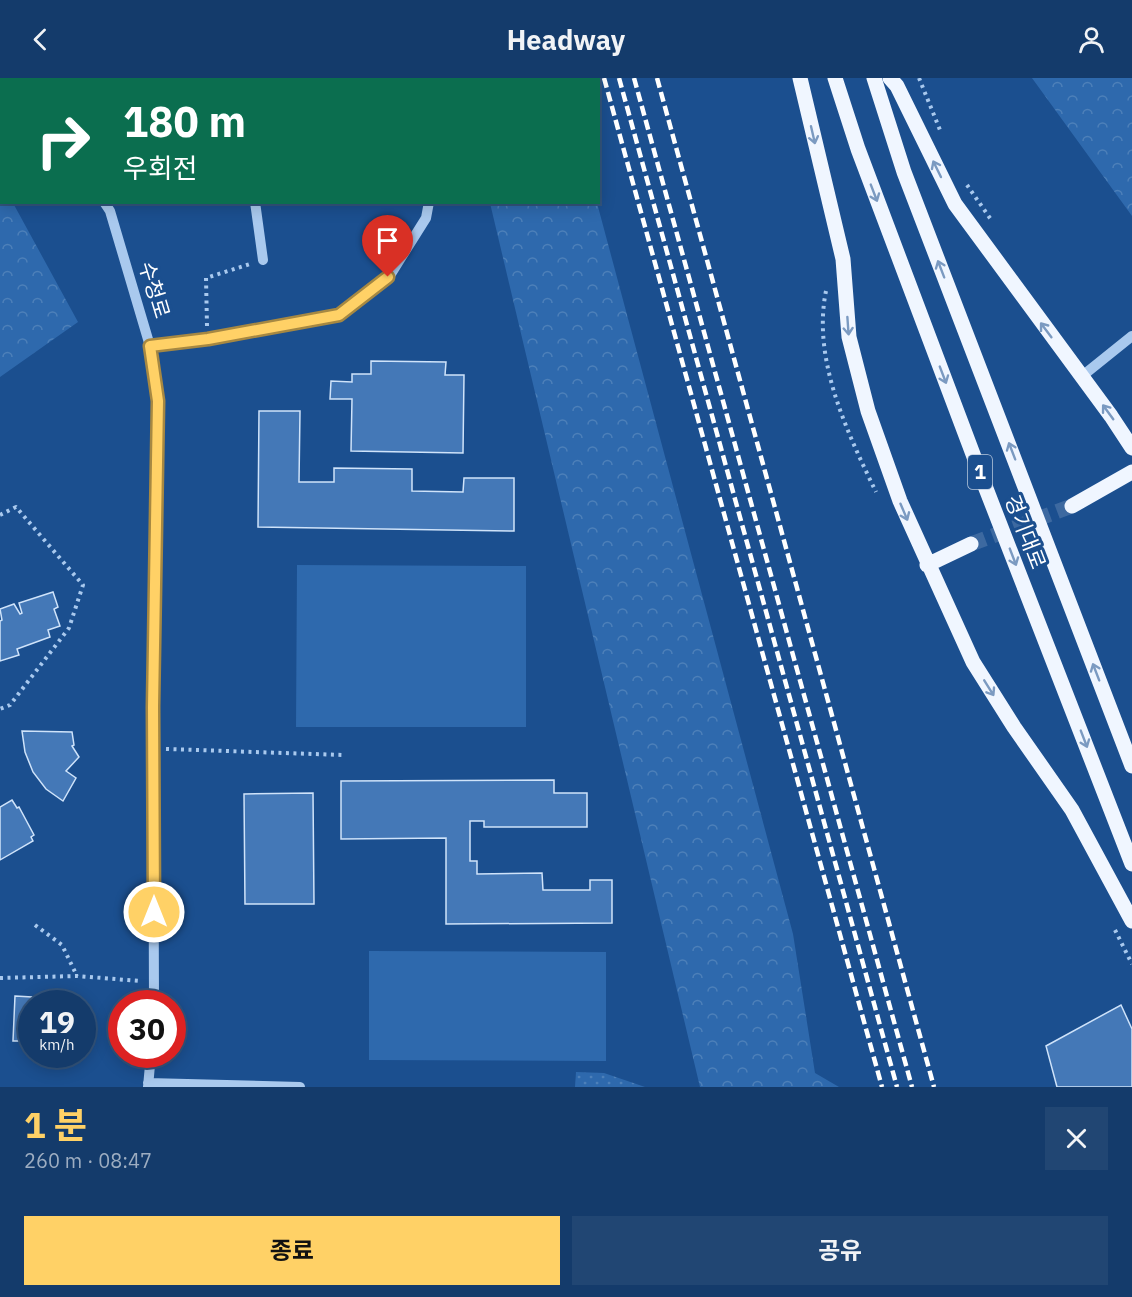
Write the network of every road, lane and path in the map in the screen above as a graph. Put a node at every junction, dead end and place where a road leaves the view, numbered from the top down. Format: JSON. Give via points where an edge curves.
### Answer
{"nodes":[{"id":1,"x":800,"y":78,"type":"edge"},
{"id":2,"x":835,"y":78,"type":"edge"},
{"id":3,"x":874,"y":78,"type":"edge"},
{"id":4,"x":890,"y":78,"type":"edge"},
{"id":5,"x":919,"y":78,"type":"edge"},
{"id":6,"x":945,"y":140,"type":"dead end"},
{"id":7,"x":964,"y":180,"type":"dead end"},
{"id":8,"x":105,"y":204,"type":"edge"},
{"id":9,"x":255,"y":204,"type":"edge"},
{"id":10,"x":429,"y":204,"type":"edge"},
{"id":11,"x":996,"y":227,"type":"dead end"},
{"id":12,"x":263,"y":260,"type":"joint"},
{"id":13,"x":1132,"y":336,"type":"edge"},
{"id":14,"x":208,"y":339,"type":"junction"},
{"id":15,"x":150,"y":346,"type":"junction"},
{"id":16,"x":1081,"y":376,"type":"junction"},
{"id":17,"x":1132,"y":448,"type":"edge"},
{"id":18,"x":1132,"y":472,"type":"edge"},
{"id":19,"x":1071,"y":506,"type":"tunnel mouth"},
{"id":20,"x":0,"y":515,"type":"edge"},
{"id":21,"x":971,"y":544,"type":"tunnel mouth"},
{"id":22,"x":927,"y":565,"type":"junction"},
{"id":23,"x":0,"y":709,"type":"edge"},
{"id":24,"x":153,"y":749,"type":"junction"},
{"id":25,"x":344,"y":755,"type":"dead end"},
{"id":26,"x":1132,"y":766,"type":"edge"},
{"id":27,"x":1132,"y":864,"type":"edge"},
{"id":28,"x":1132,"y":921,"type":"edge"},
{"id":29,"x":35,"y":925,"type":"dead end"},
{"id":30,"x":77,"y":976,"type":"junction"},
{"id":31,"x":0,"y":978,"type":"edge"},
{"id":32,"x":155,"y":981,"type":"junction"},
{"id":33,"x":155,"y":990,"type":"edge"},
{"id":34,"x":150,"y":1068,"type":"edge"},
{"id":35,"x":148,"y":1085,"type":"edge"},
{"id":36,"x":274,"y":1087,"type":"edge"},
{"id":37,"x":300,"y":1087,"type":"edge"}],
"edges":[{"from":1,"to":22,"type":"main road","one_way":true,"via":[[843,259],[849,337],[868,411]]},
{"from":2,"to":27,"type":"main road","name":"경기대로","number":"1","one_way":true,"via":[[985,486]]},
{"from":26,"to":3,"type":"main road","name":"경기대로","number":"1","one_way":true,"via":[[904,172]]},
{"from":16,"to":4,"type":"main road","one_way":true,"via":[[955,204]]},
{"from":5,"to":6,"type":"path"},
{"from":7,"to":11,"type":"path"},
{"from":8,"to":15,"type":"street","name":"수청로"},
{"from":9,"to":12,"type":"street"},
{"from":10,"to":14,"type":"street","via":[[426,218],[388,277],[339,315]]},
{"from":12,"to":14,"type":"path","via":[[206,279]]},
{"from":13,"to":16,"type":"street"},
{"from":14,"to":15,"type":"street"},
{"from":15,"to":24,"type":"street","name":"수청로","via":[[158,401]]},
{"from":17,"to":16,"type":"main road","one_way":true},
{"from":18,"to":19,"type":"main road"},
{"from":20,"to":23,"type":"path","via":[[16,507],[82,585],[69,628],[10,705]]},
{"from":21,"to":22,"type":"main road"},
{"from":22,"to":28,"type":"main road","one_way":true,"via":[[973,662],[1072,810]]},
{"from":24,"to":25,"type":"path"},
{"from":24,"to":32,"type":"street","name":"수청로"},
{"from":29,"to":30,"type":"path","via":[[62,945]]},
{"from":30,"to":31,"type":"path"},
{"from":30,"to":32,"type":"path"},
{"from":32,"to":33,"type":"street","name":"수청로"},
{"from":34,"to":35,"type":"street"},
{"from":35,"to":36,"type":"street"},
{"from":36,"to":37,"type":"street"}]}
